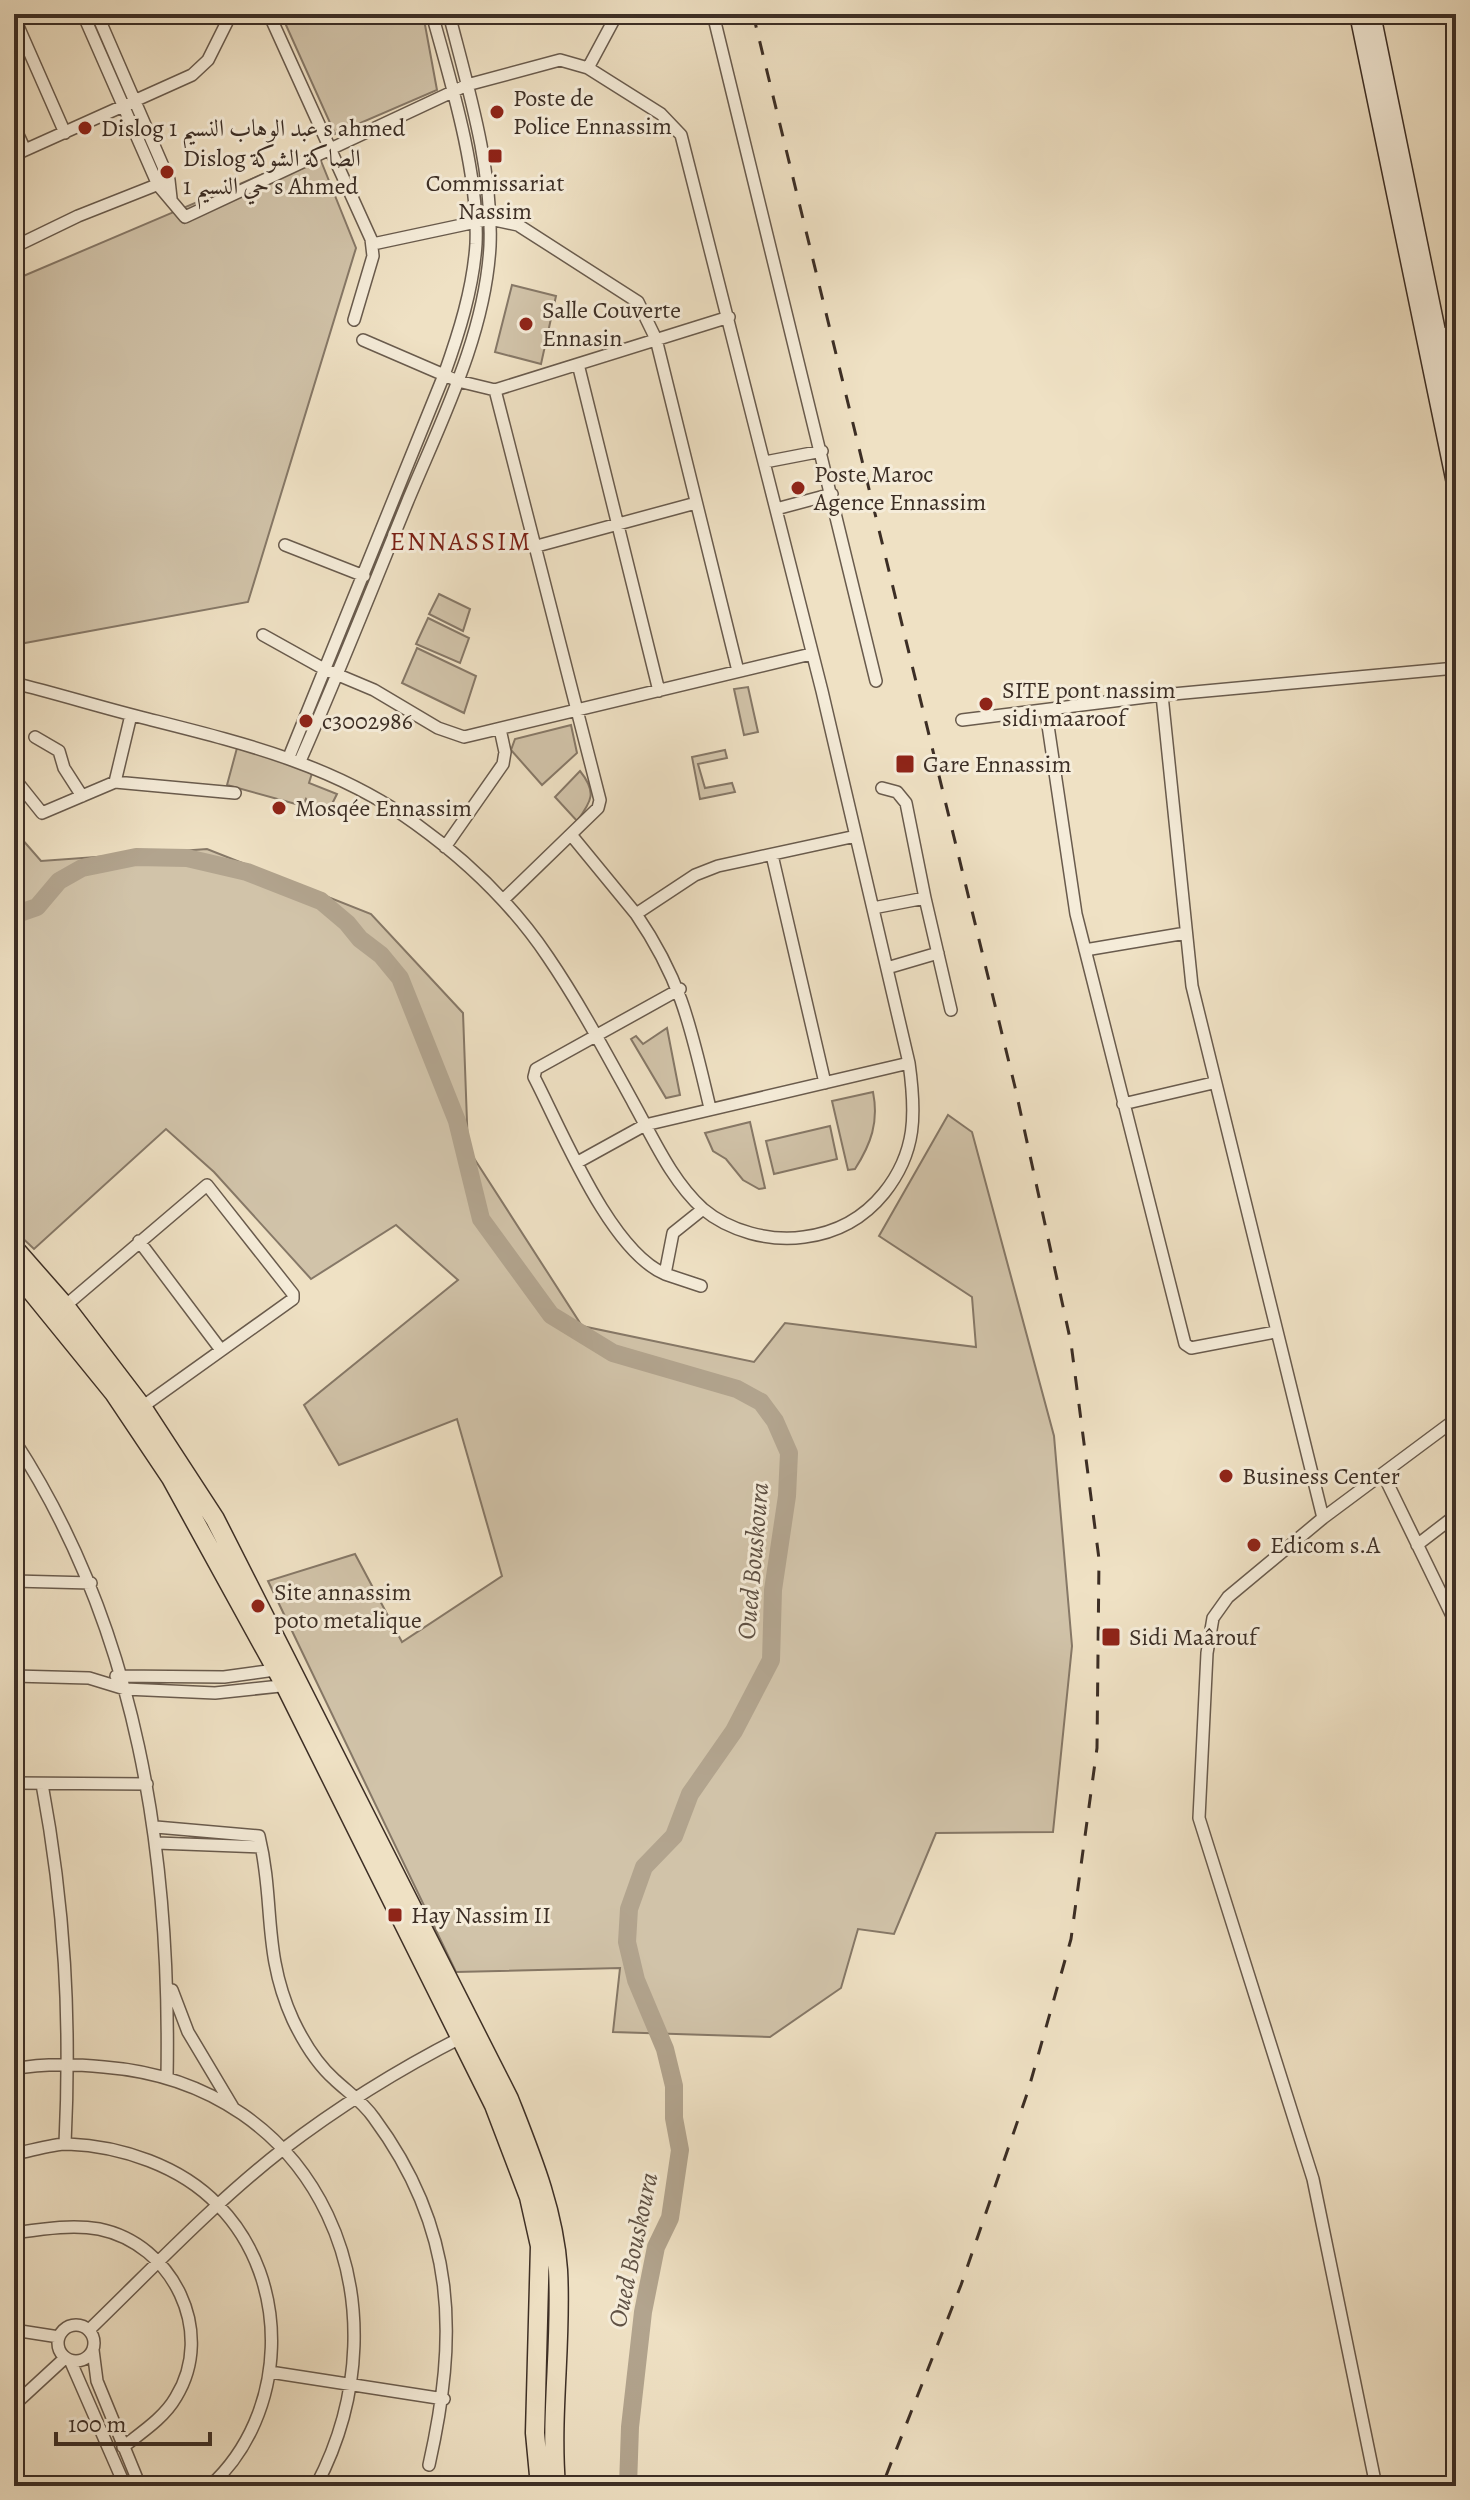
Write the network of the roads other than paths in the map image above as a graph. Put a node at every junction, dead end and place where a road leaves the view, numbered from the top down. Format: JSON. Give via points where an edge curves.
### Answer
{"nodes":[{"id":1,"x":83,"y":14,"type":"edge"},
{"id":2,"x":97,"y":14,"type":"edge"},
{"id":3,"x":231,"y":14,"type":"edge"},
{"id":4,"x":269,"y":14,"type":"edge"},
{"id":5,"x":432,"y":14,"type":"edge"},
{"id":6,"x":449,"y":14,"type":"edge"},
{"id":7,"x":617,"y":14,"type":"edge"},
{"id":8,"x":713,"y":14,"type":"edge"},
{"id":9,"x":1358,"y":14,"type":"edge"},
{"id":10,"x":1372,"y":14,"type":"edge"},
{"id":11,"x":14,"y":17,"type":"edge"},
{"id":12,"x":588,"y":68,"type":"junction"},
{"id":13,"x":1379,"y":74,"type":"junction"},
{"id":14,"x":467,"y":85,"type":"junction"},
{"id":15,"x":453,"y":91,"type":"junction"},
{"id":16,"x":130,"y":103,"type":"junction"},
{"id":17,"x":14,"y":126,"type":"edge"},
{"id":18,"x":65,"y":133,"type":"junction"},
{"id":19,"x":332,"y":145,"type":"junction"},
{"id":20,"x":19,"y":152,"type":"edge"},
{"id":21,"x":163,"y":182,"type":"junction"},
{"id":22,"x":490,"y":219,"type":"junction"},
{"id":23,"x":476,"y":221,"type":"junction"},
{"id":24,"x":373,"y":244,"type":"junction"},
{"id":25,"x":14,"y":247,"type":"edge"},
{"id":26,"x":729,"y":317,"type":"junction"},
{"id":27,"x":354,"y":320,"type":"dead end"},
{"id":28,"x":1440,"y":335,"type":"edge"},
{"id":29,"x":656,"y":339,"type":"junction"},
{"id":30,"x":363,"y":340,"type":"dead end"},
{"id":31,"x":578,"y":364,"type":"junction"},
{"id":32,"x":444,"y":375,"type":"junction"},
{"id":33,"x":458,"y":381,"type":"junction"},
{"id":34,"x":495,"y":390,"type":"junction"},
{"id":35,"x":1456,"y":424,"type":"edge"},
{"id":36,"x":1452,"y":448,"type":"edge"},
{"id":37,"x":822,"y":451,"type":"junction"},
{"id":38,"x":765,"y":462,"type":"junction"},
{"id":39,"x":1456,"y":488,"type":"edge"},
{"id":40,"x":832,"y":494,"type":"junction"},
{"id":41,"x":696,"y":503,"type":"junction"},
{"id":42,"x":776,"y":509,"type":"junction"},
{"id":43,"x":618,"y":524,"type":"junction"},
{"id":44,"x":285,"y":545,"type":"dead end"},
{"id":45,"x":537,"y":546,"type":"junction"},
{"id":46,"x":364,"y":576,"type":"junction"},
{"id":47,"x":263,"y":635,"type":"dead end"},
{"id":48,"x":811,"y":654,"type":"junction"},
{"id":49,"x":1456,"y":668,"type":"edge"},
{"id":50,"x":324,"y":669,"type":"junction"},
{"id":51,"x":738,"y":671,"type":"junction"},
{"id":52,"x":338,"y":674,"type":"junction"},
{"id":53,"x":876,"y":681,"type":"dead end"},
{"id":54,"x":14,"y":683,"type":"edge"},
{"id":55,"x":659,"y":691,"type":"junction"},
{"id":56,"x":1162,"y":695,"type":"junction"},
{"id":57,"x":580,"y":710,"type":"junction"},
{"id":58,"x":1046,"y":712,"type":"junction"},
{"id":59,"x":131,"y":715,"type":"junction"},
{"id":60,"x":962,"y":720,"type":"dead end"},
{"id":61,"x":500,"y":729,"type":"junction"},
{"id":62,"x":35,"y":737,"type":"dead end"},
{"id":63,"x":295,"y":759,"type":"junction"},
{"id":64,"x":14,"y":778,"type":"edge"},
{"id":65,"x":115,"y":782,"type":"junction"},
{"id":66,"x":882,"y":788,"type":"dead end"},
{"id":67,"x":235,"y":793,"type":"dead end"},
{"id":68,"x":82,"y":796,"type":"junction"},
{"id":69,"x":572,"y":836,"type":"junction"},
{"id":70,"x":856,"y":836,"type":"junction"},
{"id":71,"x":445,"y":847,"type":"junction"},
{"id":72,"x":772,"y":855,"type":"junction"},
{"id":73,"x":925,"y":898,"type":"junction"},
{"id":74,"x":503,"y":900,"type":"junction"},
{"id":75,"x":873,"y":908,"type":"junction"},
{"id":76,"x":636,"y":914,"type":"junction"},
{"id":77,"x":1186,"y":933,"type":"junction"},
{"id":78,"x":1085,"y":950,"type":"junction"},
{"id":79,"x":938,"y":953,"type":"junction"},
{"id":80,"x":887,"y":968,"type":"junction"},
{"id":81,"x":680,"y":989,"type":"junction"},
{"id":82,"x":951,"y":1010,"type":"dead end"},
{"id":83,"x":596,"y":1037,"type":"junction"},
{"id":84,"x":909,"y":1063,"type":"junction"},
{"id":85,"x":825,"y":1083,"type":"junction"},
{"id":86,"x":1213,"y":1083,"type":"junction"},
{"id":87,"x":1123,"y":1104,"type":"junction"},
{"id":88,"x":710,"y":1108,"type":"junction"},
{"id":89,"x":645,"y":1125,"type":"junction"},
{"id":90,"x":578,"y":1162,"type":"junction"},
{"id":91,"x":703,"y":1209,"type":"junction"},
{"id":92,"x":139,"y":1241,"type":"junction"},
{"id":93,"x":14,"y":1248,"type":"edge"},
{"id":94,"x":14,"y":1270,"type":"edge"},
{"id":95,"x":665,"y":1274,"type":"junction"},
{"id":96,"x":701,"y":1286,"type":"dead end"},
{"id":97,"x":65,"y":1306,"type":"junction"},
{"id":98,"x":1275,"y":1332,"type":"junction"},
{"id":99,"x":221,"y":1350,"type":"junction"},
{"id":100,"x":142,"y":1407,"type":"junction"},
{"id":101,"x":1456,"y":1419,"type":"edge"},
{"id":102,"x":14,"y":1440,"type":"edge"},
{"id":103,"x":1383,"y":1474,"type":"junction"},
{"id":104,"x":1456,"y":1515,"type":"edge"},
{"id":105,"x":1323,"y":1518,"type":"junction"},
{"id":106,"x":1417,"y":1545,"type":"junction"},
{"id":107,"x":14,"y":1581,"type":"edge"},
{"id":108,"x":91,"y":1583,"type":"junction"},
{"id":109,"x":1456,"y":1624,"type":"edge"},
{"id":110,"x":121,"y":1674,"type":"junction"},
{"id":111,"x":14,"y":1676,"type":"edge"},
{"id":112,"x":288,"y":1676,"type":"junction"},
{"id":113,"x":105,"y":1680,"type":"junction"},
{"id":114,"x":125,"y":1689,"type":"junction"},
{"id":115,"x":14,"y":1783,"type":"edge"},
{"id":116,"x":42,"y":1784,"type":"junction"},
{"id":117,"x":147,"y":1784,"type":"junction"},
{"id":118,"x":156,"y":1827,"type":"junction"},
{"id":119,"x":157,"y":1843,"type":"junction"},
{"id":120,"x":261,"y":1847,"type":"junction"},
{"id":121,"x":169,"y":1982,"type":"junction"},
{"id":122,"x":468,"y":2034,"type":"junction"},
{"id":123,"x":69,"y":2065,"type":"junction"},
{"id":124,"x":14,"y":2069,"type":"edge"},
{"id":125,"x":167,"y":2078,"type":"junction"},
{"id":126,"x":358,"y":2098,"type":"junction"},
{"id":127,"x":235,"y":2111,"type":"junction"},
{"id":128,"x":65,"y":2144,"type":"junction"},
{"id":129,"x":282,"y":2150,"type":"junction"},
{"id":130,"x":14,"y":2154,"type":"edge"},
{"id":131,"x":219,"y":2205,"type":"junction"},
{"id":132,"x":14,"y":2233,"type":"edge"},
{"id":133,"x":159,"y":2262,"type":"junction"},
{"id":134,"x":14,"y":2330,"type":"edge"},
{"id":135,"x":89,"y":2330,"type":"junction"},
{"id":136,"x":59,"y":2337,"type":"junction"},
{"id":137,"x":93,"y":2350,"type":"junction"},
{"id":138,"x":68,"y":2359,"type":"junction"},
{"id":139,"x":270,"y":2372,"type":"junction"},
{"id":140,"x":352,"y":2384,"type":"junction"},
{"id":141,"x":444,"y":2399,"type":"junction"},
{"id":142,"x":14,"y":2405,"type":"edge"},
{"id":143,"x":123,"y":2447,"type":"junction"},
{"id":144,"x":429,"y":2465,"type":"dead end"},
{"id":145,"x":125,"y":2486,"type":"edge"},
{"id":146,"x":140,"y":2486,"type":"edge"},
{"id":147,"x":210,"y":2486,"type":"edge"},
{"id":148,"x":316,"y":2486,"type":"edge"},
{"id":149,"x":540,"y":2486,"type":"edge"},
{"id":150,"x":556,"y":2486,"type":"edge"},
{"id":151,"x":1376,"y":2486,"type":"edge"}],
"edges":[{"from":1,"to":16,"type":"street"},
{"from":2,"to":16,"type":"street"},
{"from":3,"to":16,"type":"street","via":[[200,69]]},
{"from":4,"to":19,"type":"street"},
{"from":5,"to":15,"type":"street"},
{"from":6,"to":14,"type":"street"},
{"from":7,"to":12,"type":"street"},
{"from":8,"to":37,"type":"street"},
{"from":9,"to":13,"type":"street"},
{"from":10,"to":13,"type":"street"},
{"from":11,"to":18,"type":"street"},
{"from":12,"to":14,"type":"street","via":[[560,60]]},
{"from":12,"to":26,"type":"street","via":[[661,114],[681,135]]},
{"from":13,"to":28,"type":"street"},
{"from":14,"to":15,"type":"street"},
{"from":14,"to":22,"type":"street"},
{"from":15,"to":19,"type":"street"},
{"from":15,"to":23,"type":"street"},
{"from":16,"to":18,"type":"street"},
{"from":16,"to":21,"type":"street"},
{"from":17,"to":20,"type":"street"},
{"from":18,"to":20,"type":"street"},
{"from":19,"to":21,"type":"street","via":[[190,216],[182,216]]},
{"from":19,"to":24,"type":"street"},
{"from":21,"to":25,"type":"street"},
{"from":22,"to":23,"type":"street"},
{"from":22,"to":29,"type":"street","via":[[518,225],[638,302]]},
{"from":22,"to":33,"type":"street","via":[[483,301]]},
{"from":23,"to":24,"type":"street"},
{"from":23,"to":32,"type":"street","via":[[467,301]]},
{"from":24,"to":27,"type":"street"},
{"from":26,"to":29,"type":"street"},
{"from":26,"to":38,"type":"street"},
{"from":28,"to":35,"type":"street"},
{"from":28,"to":36,"type":"street"},
{"from":29,"to":31,"type":"street"},
{"from":29,"to":41,"type":"street"},
{"from":30,"to":32,"type":"street"},
{"from":31,"to":34,"type":"street"},
{"from":31,"to":43,"type":"street"},
{"from":32,"to":33,"type":"street"},
{"from":32,"to":46,"type":"street"},
{"from":33,"to":34,"type":"street"},
{"from":33,"to":52,"type":"street"},
{"from":34,"to":45,"type":"street"},
{"from":36,"to":39,"type":"street"},
{"from":37,"to":38,"type":"street"},
{"from":37,"to":40,"type":"street"},
{"from":38,"to":42,"type":"street"},
{"from":40,"to":42,"type":"street"},
{"from":40,"to":53,"type":"street"},
{"from":41,"to":43,"type":"street"},
{"from":41,"to":51,"type":"street"},
{"from":42,"to":48,"type":"street"},
{"from":43,"to":45,"type":"street"},
{"from":43,"to":55,"type":"street"},
{"from":44,"to":46,"type":"street"},
{"from":45,"to":57,"type":"street"},
{"from":46,"to":50,"type":"street"},
{"from":47,"to":50,"type":"street"},
{"from":48,"to":51,"type":"street"},
{"from":48,"to":70,"type":"street"},
{"from":49,"to":56,"type":"street"},
{"from":50,"to":52,"type":"street"},
{"from":50,"to":63,"type":"street"},
{"from":51,"to":55,"type":"street"},
{"from":52,"to":61,"type":"street","via":[[451,734],[464,737]]},
{"from":52,"to":63,"type":"street"},
{"from":54,"to":59,"type":"street"},
{"from":55,"to":57,"type":"street"},
{"from":56,"to":58,"type":"street"},
{"from":56,"to":77,"type":"street"},
{"from":57,"to":61,"type":"street"},
{"from":57,"to":69,"type":"street","via":[[600,800]]},
{"from":58,"to":60,"type":"street"},
{"from":58,"to":78,"type":"street","via":[[1068,875]]},
{"from":59,"to":63,"type":"street"},
{"from":59,"to":65,"type":"street"},
{"from":61,"to":71,"type":"street","via":[[503,764]]},
{"from":62,"to":68,"type":"street","via":[[59,751]]},
{"from":63,"to":71,"type":"street","via":[[387,804]]},
{"from":64,"to":68,"type":"street","via":[[42,813]]},
{"from":65,"to":67,"type":"street"},
{"from":65,"to":68,"type":"street"},
{"from":66,"to":73,"type":"street","via":[[897,792],[906,803]]},
{"from":69,"to":74,"type":"street"},
{"from":69,"to":76,"type":"street"},
{"from":70,"to":72,"type":"street"},
{"from":70,"to":75,"type":"street"},
{"from":71,"to":74,"type":"street"},
{"from":72,"to":76,"type":"street","via":[[695,875]]},
{"from":72,"to":85,"type":"street"},
{"from":73,"to":75,"type":"street"},
{"from":73,"to":79,"type":"street"},
{"from":74,"to":83,"type":"street","via":[[550,959]]},
{"from":75,"to":80,"type":"street"},
{"from":76,"to":81,"type":"street"},
{"from":77,"to":78,"type":"street"},
{"from":77,"to":86,"type":"street"},
{"from":78,"to":87,"type":"street"},
{"from":79,"to":80,"type":"street"},
{"from":79,"to":82,"type":"street"},
{"from":80,"to":84,"type":"street"},
{"from":81,"to":83,"type":"street"},
{"from":81,"to":88,"type":"street"},
{"from":83,"to":89,"type":"street"},
{"from":83,"to":90,"type":"street","via":[[534,1073]]},
{"from":84,"to":85,"type":"street"},
{"from":84,"to":91,"type":"street","via":[[915,1104],[908,1155],[895,1179],[858,1218],[840,1229],[793,1239],[742,1230]]},
{"from":85,"to":88,"type":"street"},
{"from":86,"to":87,"type":"street"},
{"from":86,"to":98,"type":"street"},
{"from":87,"to":98,"type":"street","via":[[1185,1344],[1191,1348]]},
{"from":88,"to":89,"type":"street"},
{"from":89,"to":90,"type":"street"},
{"from":89,"to":91,"type":"street"},
{"from":90,"to":95,"type":"street","via":[[616,1231],[652,1268]]},
{"from":91,"to":95,"type":"street","via":[[673,1233]]},
{"from":92,"to":97,"type":"street"},
{"from":92,"to":99,"type":"street"},
{"from":92,"to":99,"type":"street","via":[[207,1185],[293,1294]]},
{"from":93,"to":97,"type":"main road"},
{"from":94,"to":112,"type":"main road","via":[[114,1393],[158,1457]]},
{"from":95,"to":96,"type":"street"},
{"from":97,"to":100,"type":"main road"},
{"from":98,"to":105,"type":"street"},
{"from":99,"to":100,"type":"street"},
{"from":100,"to":112,"type":"main road","via":[[215,1519]]},
{"from":101,"to":103,"type":"street"},
{"from":102,"to":108,"type":"street","via":[[45,1488]]},
{"from":103,"to":105,"type":"street"},
{"from":103,"to":106,"type":"street"},
{"from":104,"to":106,"type":"street"},
{"from":105,"to":151,"type":"street","via":[[1228,1597],[1213,1618],[1198,1803],[1203,1834],[1313,2179]]},
{"from":106,"to":109,"type":"street"},
{"from":107,"to":108,"type":"street"},
{"from":108,"to":110,"type":"street"},
{"from":110,"to":112,"type":"street"},
{"from":110,"to":113,"type":"street"},
{"from":110,"to":114,"type":"street"},
{"from":111,"to":113,"type":"street"},
{"from":112,"to":114,"type":"street","via":[[229,1694]]},
{"from":112,"to":122,"type":"main road"},
{"from":113,"to":114,"type":"street"},
{"from":114,"to":117,"type":"street"},
{"from":115,"to":116,"type":"street"},
{"from":116,"to":117,"type":"street"},
{"from":116,"to":123,"type":"street","via":[[65,1926]]},
{"from":117,"to":118,"type":"street"},
{"from":118,"to":119,"type":"street"},
{"from":118,"to":120,"type":"street","via":[[257,1835]]},
{"from":119,"to":120,"type":"street"},
{"from":119,"to":121,"type":"street"},
{"from":120,"to":126,"type":"street","via":[[269,1940],[282,1993],[313,2054]]},
{"from":121,"to":125,"type":"street"},
{"from":121,"to":127,"type":"street","via":[[188,2032]]},
{"from":122,"to":126,"type":"street"},
{"from":122,"to":149,"type":"main road","via":[[529,2197],[540,2246],[535,2433]]},
{"from":122,"to":150,"type":"main road","via":[[527,2145],[548,2208],[558,2271]]},
{"from":123,"to":124,"type":"street"},
{"from":123,"to":125,"type":"street"},
{"from":123,"to":128,"type":"street"},
{"from":125,"to":127,"type":"street"},
{"from":126,"to":129,"type":"street"},
{"from":126,"to":141,"type":"street","via":[[402,2161],[435,2244],[448,2331]]},
{"from":127,"to":129,"type":"street"},
{"from":128,"to":130,"type":"street"},
{"from":128,"to":131,"type":"street","via":[[107,2149],[160,2166]]},
{"from":129,"to":131,"type":"street"},
{"from":129,"to":140,"type":"street","via":[[321,2201],[346,2260],[356,2321]]},
{"from":131,"to":133,"type":"street"},
{"from":131,"to":139,"type":"street","via":[[263,2282],[271,2322]]},
{"from":132,"to":133,"type":"street","via":[[100,2229]]},
{"from":133,"to":135,"type":"street"},
{"from":133,"to":143,"type":"street","via":[[185,2304],[192,2355],[176,2398]]},
{"from":134,"to":136,"type":"street"},
{"from":135,"to":136,"type":"street","via":[[72,2325]]},
{"from":135,"to":137,"type":"street"},
{"from":136,"to":138,"type":"street"},
{"from":137,"to":138,"type":"street","via":[[81,2361]]},
{"from":137,"to":143,"type":"street","via":[[97,2381]]},
{"from":138,"to":142,"type":"street"},
{"from":138,"to":145,"type":"street"},
{"from":139,"to":140,"type":"street"},
{"from":139,"to":147,"type":"street","via":[[251,2434]]},
{"from":140,"to":141,"type":"street"},
{"from":140,"to":148,"type":"street","via":[[339,2436]]},
{"from":141,"to":144,"type":"street"},
{"from":143,"to":146,"type":"street"}]}
